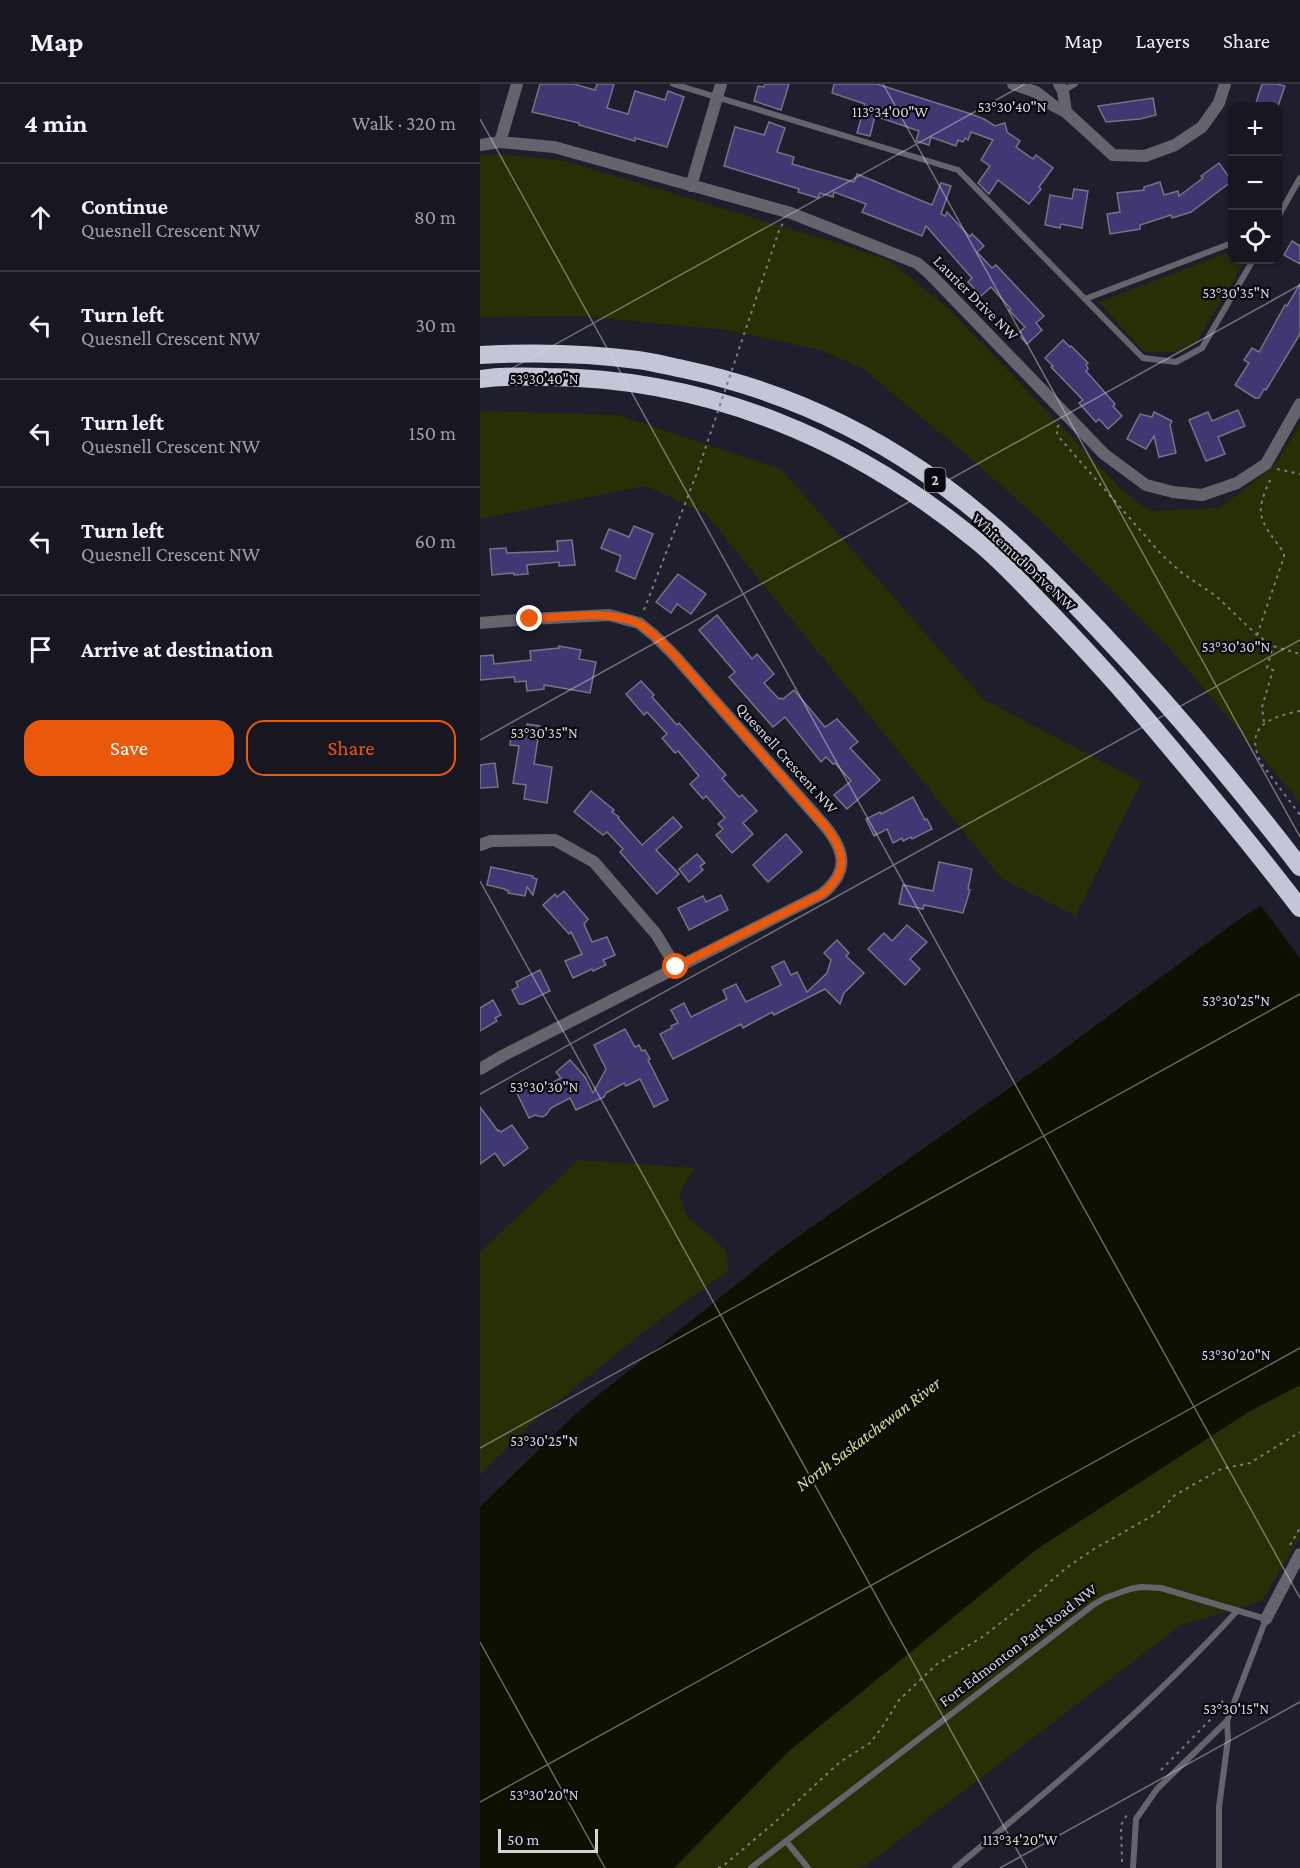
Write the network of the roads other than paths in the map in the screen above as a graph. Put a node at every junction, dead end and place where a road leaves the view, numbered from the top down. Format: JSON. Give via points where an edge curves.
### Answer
{"nodes":[{"id":1,"x":517,"y":84,"type":"edge"},
{"id":2,"x":673,"y":84,"type":"edge"},
{"id":3,"x":721,"y":84,"type":"edge"},
{"id":4,"x":1012,"y":84,"type":"edge"},
{"id":5,"x":1075,"y":84,"type":"edge"},
{"id":6,"x":1225,"y":84,"type":"edge"},
{"id":7,"x":1061,"y":88,"type":"edge"},
{"id":8,"x":717,"y":97,"type":"junction"},
{"id":9,"x":1066,"y":112,"type":"junction"},
{"id":10,"x":500,"y":142,"type":"junction"},
{"id":11,"x":480,"y":145,"type":"edge"},
{"id":12,"x":1300,"y":178,"type":"edge"},
{"id":13,"x":691,"y":186,"type":"junction"},
{"id":14,"x":1282,"y":210,"type":"edge"},
{"id":15,"x":1228,"y":245,"type":"edge"},
{"id":16,"x":1251,"y":264,"type":"edge"},
{"id":17,"x":1084,"y":299,"type":"junction"},
{"id":18,"x":480,"y":355,"type":"edge"},
{"id":19,"x":480,"y":379,"type":"edge"},
{"id":20,"x":1300,"y":404,"type":"edge"},
{"id":21,"x":480,"y":624,"type":"edge"},
{"id":22,"x":480,"y":845,"type":"edge"},
{"id":23,"x":1300,"y":867,"type":"edge"},
{"id":24,"x":1300,"y":908,"type":"edge"},
{"id":25,"x":676,"y":967,"type":"junction"},
{"id":26,"x":480,"y":1069,"type":"edge"},
{"id":27,"x":1300,"y":1554,"type":"edge"},
{"id":28,"x":1237,"y":1611,"type":"junction"},
{"id":29,"x":1266,"y":1619,"type":"junction"},
{"id":30,"x":1227,"y":1721,"type":"junction"},
{"id":31,"x":786,"y":1840,"type":"junction"},
{"id":32,"x":751,"y":1868,"type":"edge"},
{"id":33,"x":808,"y":1868,"type":"edge"},
{"id":34,"x":955,"y":1868,"type":"edge"},
{"id":35,"x":1133,"y":1868,"type":"edge"},
{"id":36,"x":1219,"y":1868,"type":"edge"}],
"edges":[{"from":1,"to":10,"type":"street"},
{"from":2,"to":8,"type":"lane"},
{"from":3,"to":8,"type":"street"},
{"from":4,"to":9,"type":"street","via":[[1036,92]]},
{"from":5,"to":7,"type":"lane"},
{"from":6,"to":9,"type":"street","via":[[1219,103],[1202,127],[1175,145],[1145,156],[1113,155]]},
{"from":7,"to":9,"type":"street"},
{"from":8,"to":13,"type":"street"},
{"from":8,"to":17,"type":"lane","via":[[958,170]]},
{"from":10,"to":11,"type":"street","name":"Laurier Drive NW"},
{"from":10,"to":13,"type":"street","name":"Laurier Drive NW","via":[[554,147]]},
{"from":12,"to":14,"type":"lane"},
{"from":13,"to":20,"type":"street","name":"Laurier Drive NW","via":[[791,213],[917,263],[1104,454],[1146,485],[1202,495],[1237,483],[1266,464]]},
{"from":15,"to":17,"type":"lane"},
{"from":16,"to":17,"type":"lane","via":[[1202,348],[1176,362],[1143,357]]},
{"from":18,"to":23,"type":"highway","name":"Whitemud Drive NW","number":"2","via":[[548,353],[640,360],[702,373],[781,397],[889,449],[970,507],[1046,575],[1161,698]]},
{"from":19,"to":24,"type":"highway","name":"Whitemud Drive NW","number":"2","via":[[599,379],[708,398],[784,423],[890,477],[979,543],[1071,633],[1247,838]]},
{"from":21,"to":25,"type":"street","name":"Quesnell Crescent NW","via":[[609,615],[639,623],[675,656],[837,844],[842,866],[822,894]]},
{"from":22,"to":25,"type":"street","via":[[491,841],[555,840],[594,862],[656,934]]},
{"from":25,"to":26,"type":"street","name":"Quesnell Crescent NW"},
{"from":27,"to":29,"type":"street"},
{"from":28,"to":29,"type":"lane","name":"Fort Edmonton Park Road NW"},
{"from":28,"to":31,"type":"lane","name":"Fort Edmonton Park Road NW","via":[[1161,1588],[1141,1587],[1105,1598]]},
{"from":28,"to":34,"type":"lane","via":[[1167,1683]]},
{"from":29,"to":30,"type":"lane"},
{"from":30,"to":35,"type":"lane","via":[[1157,1789],[1136,1820]]},
{"from":30,"to":36,"type":"lane","via":[[1219,1807]]},
{"from":31,"to":32,"type":"lane","name":"Fort Edmonton Park Road NW"},
{"from":31,"to":33,"type":"lane"}]}
